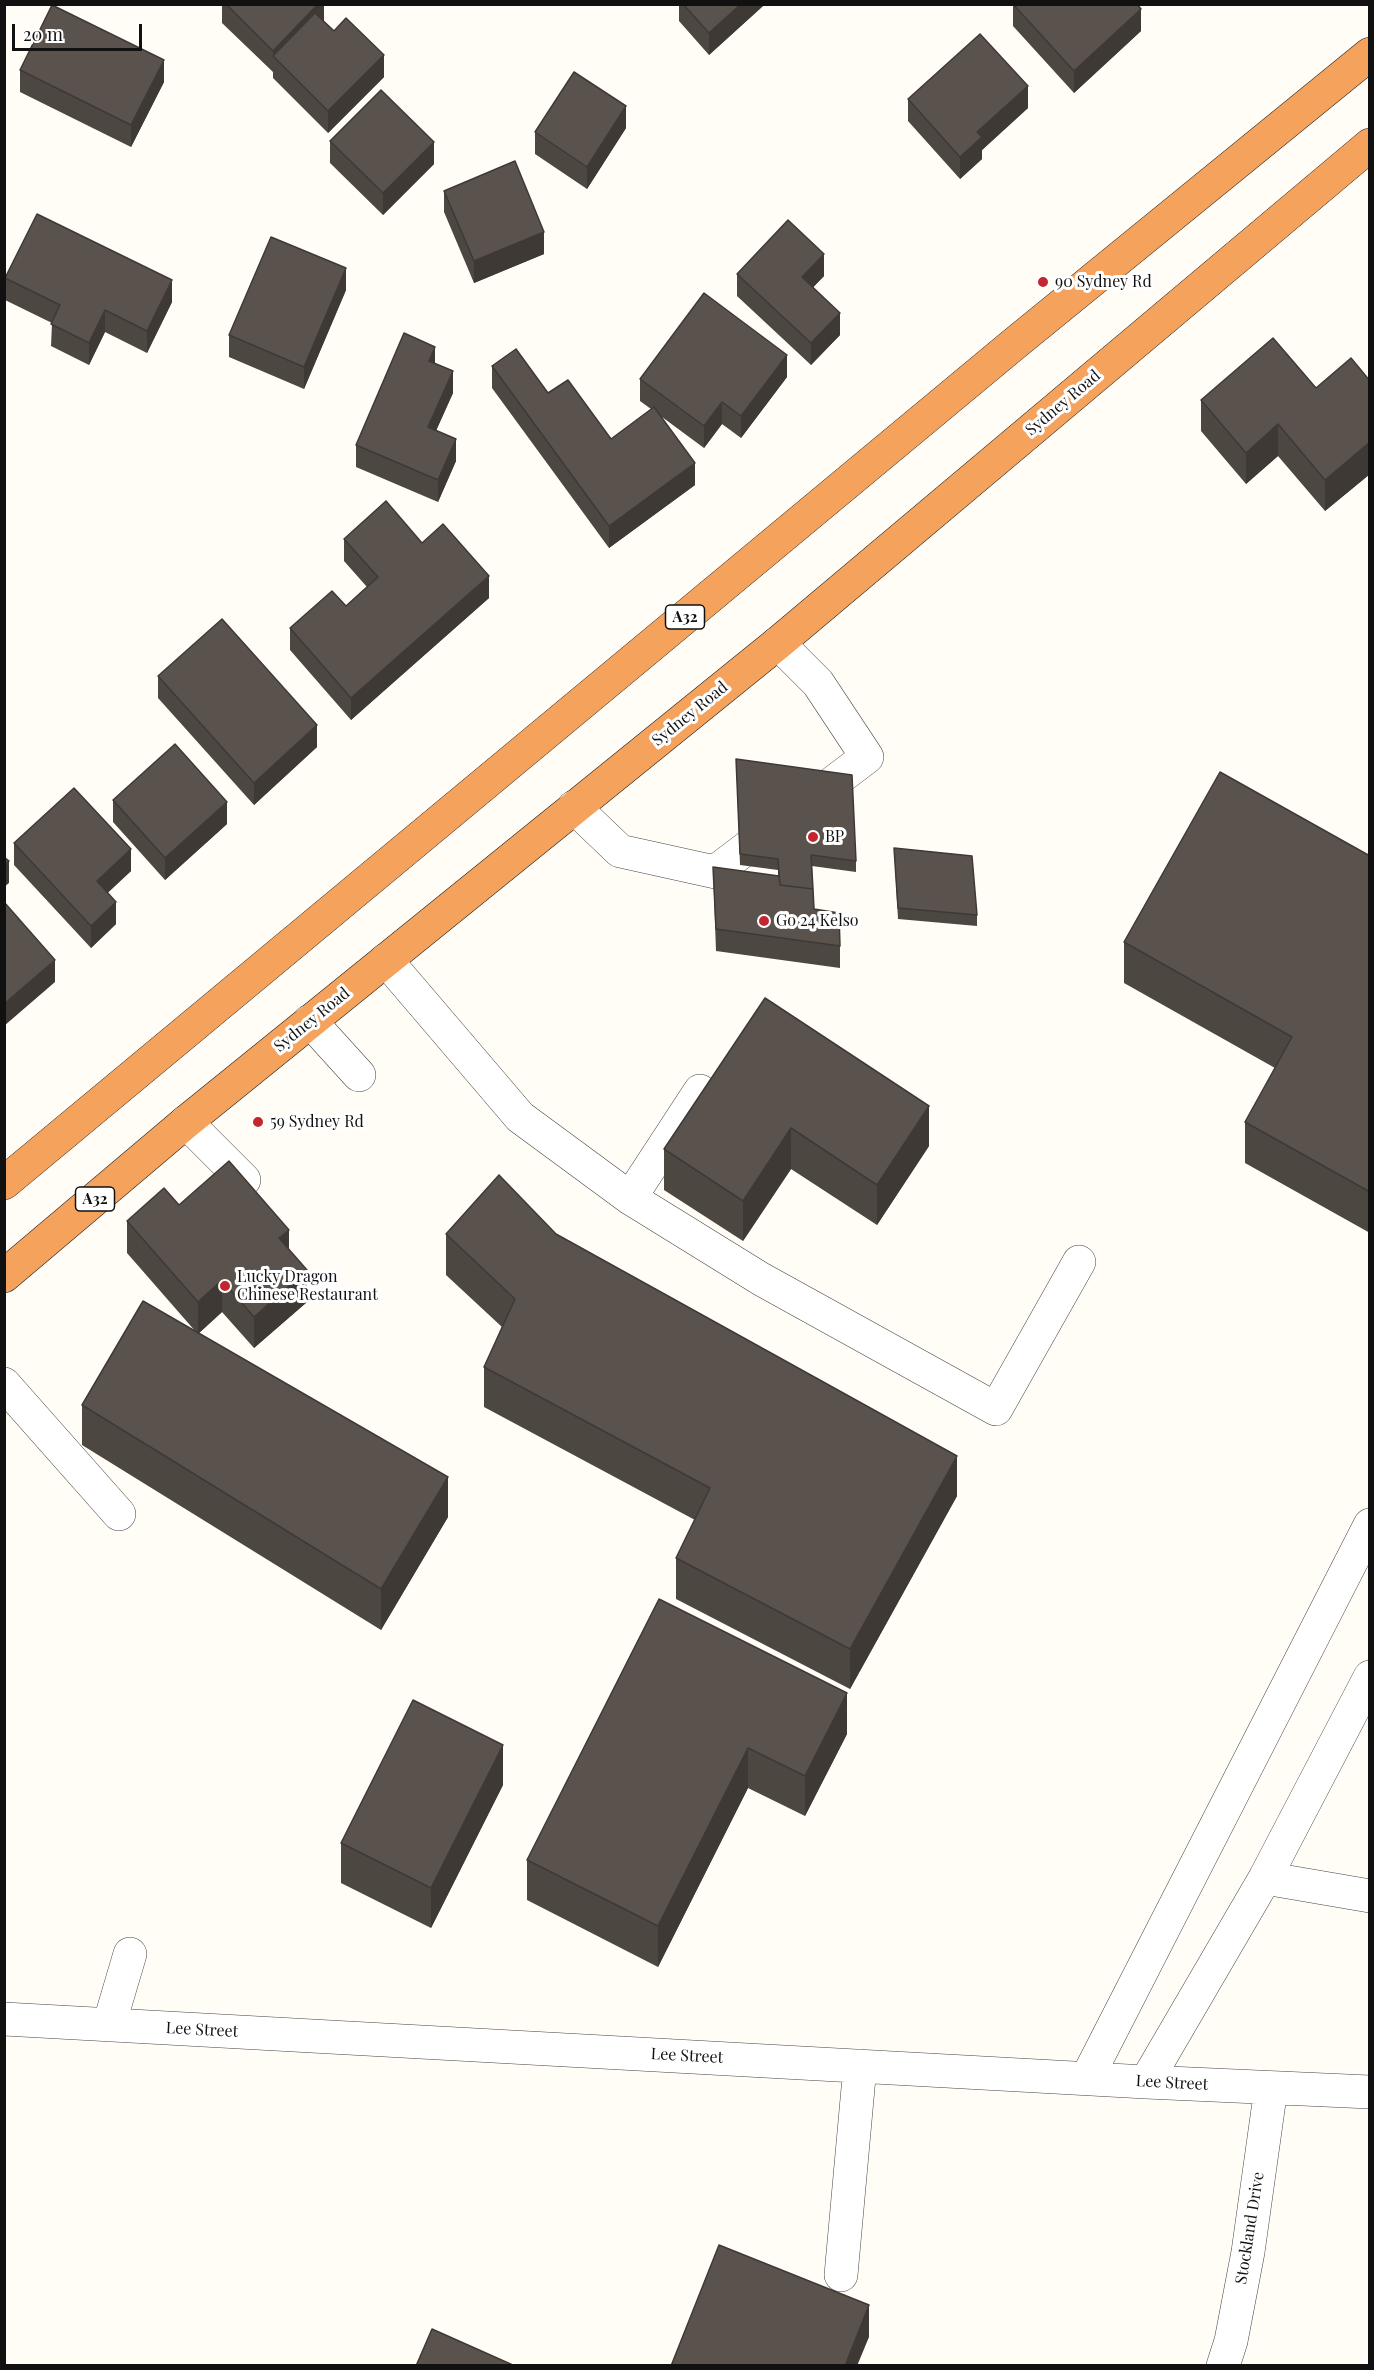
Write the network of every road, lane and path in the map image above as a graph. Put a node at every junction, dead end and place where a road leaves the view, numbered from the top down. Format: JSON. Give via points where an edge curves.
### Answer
{"nodes":[{"id":1,"x":1370,"y":54,"type":"edge"},
{"id":2,"x":1370,"y":145,"type":"edge"},
{"id":3,"x":778,"y":643,"type":"junction"},
{"id":4,"x":574,"y":807,"type":"junction"},
{"id":5,"x":386,"y":960,"type":"junction"},
{"id":6,"x":310,"y":1021,"type":"junction"},
{"id":7,"x":359,"y":1075,"type":"dead end"},
{"id":8,"x":700,"y":1091,"type":"edge"},
{"id":9,"x":186,"y":1122,"type":"junction"},
{"id":10,"x":244,"y":1180,"type":"edge"},
{"id":11,"x":4,"y":1183,"type":"edge"},
{"id":12,"x":630,"y":1198,"type":"junction"},
{"id":13,"x":1080,"y":1262,"type":"dead end"},
{"id":14,"x":4,"y":1276,"type":"edge"},
{"id":15,"x":4,"y":1384,"type":"edge"},
{"id":16,"x":118,"y":1514,"type":"dead end"},
{"id":17,"x":1370,"y":1525,"type":"edge"},
{"id":18,"x":1370,"y":1677,"type":"edge"},
{"id":19,"x":1265,"y":1878,"type":"junction"},
{"id":20,"x":1370,"y":1896,"type":"edge"},
{"id":21,"x":130,"y":1954,"type":"dead end"},
{"id":22,"x":4,"y":2019,"type":"edge"},
{"id":23,"x":109,"y":2025,"type":"junction"},
{"id":24,"x":860,"y":2066,"type":"junction"},
{"id":25,"x":1086,"y":2078,"type":"junction"},
{"id":26,"x":1146,"y":2082,"type":"junction"},
{"id":27,"x":1271,"y":2088,"type":"junction"},
{"id":28,"x":1370,"y":2092,"type":"edge"},
{"id":29,"x":840,"y":2275,"type":"dead end"},
{"id":30,"x":1222,"y":2366,"type":"edge"}],
"edges":[{"from":1,"to":11,"type":"highway","number":"A32","via":[[1014,344]]},
{"from":2,"to":3,"type":"highway","name":"Sydney Road","number":"A32"},
{"from":3,"to":4,"type":"highway","name":"Sydney Road","number":"A32"},
{"from":3,"to":4,"type":"street","via":[[818,683],[867,757],[715,872],[620,851]]},
{"from":4,"to":5,"type":"highway","name":"Sydney Road","number":"A32"},
{"from":5,"to":6,"type":"highway","name":"Sydney Road","number":"A32"},
{"from":5,"to":12,"type":"street","via":[[520,1117]]},
{"from":6,"to":7,"type":"street"},
{"from":6,"to":9,"type":"highway","name":"Sydney Road","number":"A32"},
{"from":8,"to":12,"type":"street"},
{"from":9,"to":10,"type":"street"},
{"from":9,"to":14,"type":"highway","name":"Sydney Road","number":"A32"},
{"from":12,"to":13,"type":"street","via":[[761,1279],[996,1409]]},
{"from":15,"to":16,"type":"street"},
{"from":17,"to":25,"type":"street"},
{"from":18,"to":19,"type":"street"},
{"from":19,"to":20,"type":"street"},
{"from":19,"to":26,"type":"street"},
{"from":21,"to":23,"type":"street"},
{"from":22,"to":23,"type":"street","name":"Lee Street"},
{"from":23,"to":24,"type":"street","name":"Lee Street"},
{"from":24,"to":25,"type":"street","name":"Lee Street"},
{"from":24,"to":29,"type":"street"},
{"from":25,"to":26,"type":"street","name":"Lee Street"},
{"from":26,"to":27,"type":"street","name":"Lee Street"},
{"from":27,"to":28,"type":"street","name":"Lee Street"},
{"from":27,"to":30,"type":"street","name":"Stockland Drive","via":[[1248,2252],[1231,2341]]}]}
